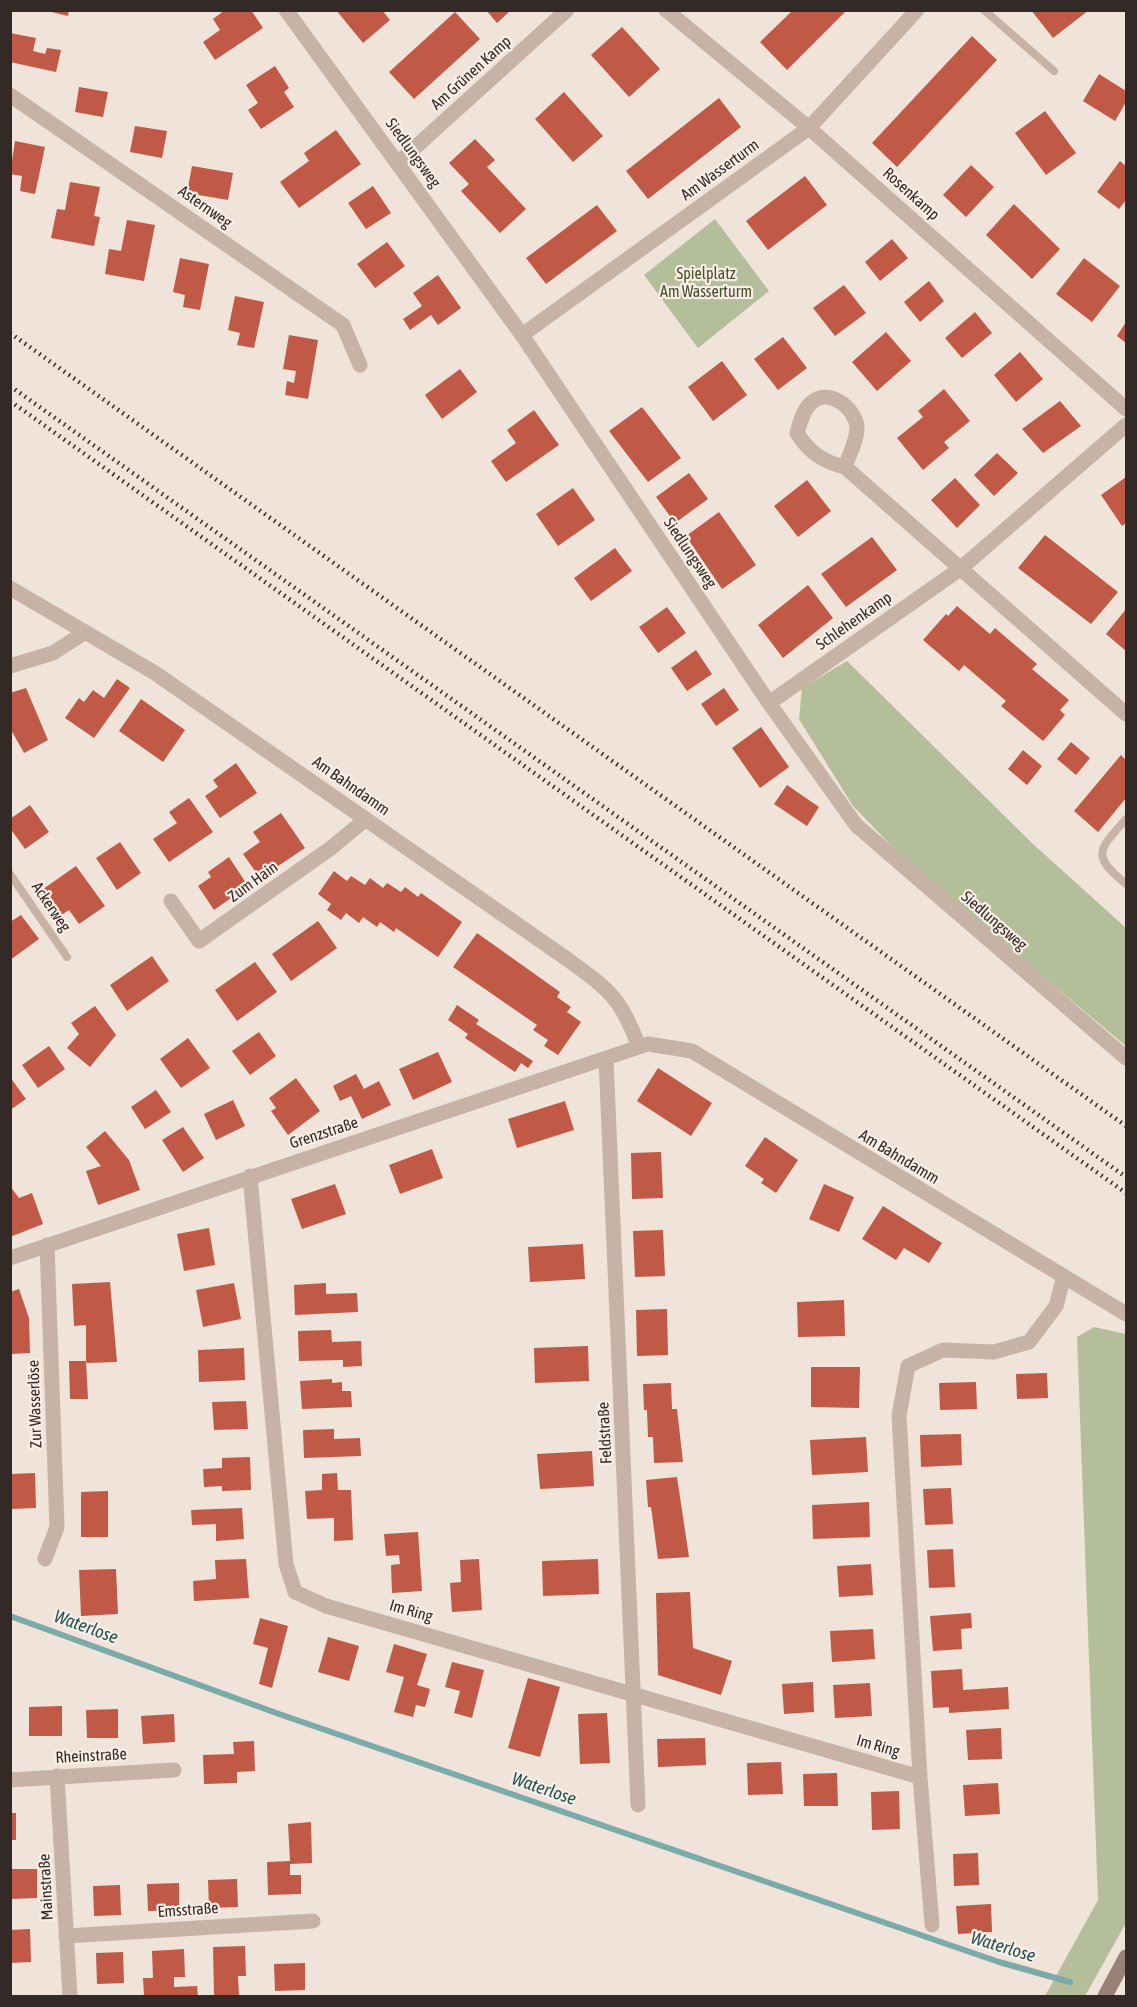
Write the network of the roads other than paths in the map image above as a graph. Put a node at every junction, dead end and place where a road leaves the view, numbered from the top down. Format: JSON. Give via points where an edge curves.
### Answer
{"nodes":[{"id":1,"x":286,"y":10,"type":"edge"},
{"id":2,"x":567,"y":10,"type":"edge"},
{"id":3,"x":666,"y":10,"type":"edge"},
{"id":4,"x":917,"y":10,"type":"edge"},
{"id":5,"x":984,"y":10,"type":"edge"},
{"id":6,"x":1054,"y":71,"type":"dead end"},
{"id":7,"x":10,"y":94,"type":"edge"},
{"id":8,"x":809,"y":128,"type":"junction"},
{"id":9,"x":399,"y":162,"type":"junction"},
{"id":10,"x":522,"y":335,"type":"junction"},
{"id":11,"x":360,"y":365,"type":"dead end"},
{"id":12,"x":1126,"y":409,"type":"edge"},
{"id":13,"x":1126,"y":425,"type":"edge"},
{"id":14,"x":845,"y":467,"type":"junction"},
{"id":15,"x":960,"y":569,"type":"junction"},
{"id":16,"x":10,"y":588,"type":"edge"},
{"id":17,"x":84,"y":633,"type":"junction"},
{"id":18,"x":10,"y":666,"type":"edge"},
{"id":19,"x":769,"y":703,"type":"junction"},
{"id":20,"x":1126,"y":714,"type":"edge"},
{"id":21,"x":366,"y":819,"type":"junction"},
{"id":22,"x":1126,"y":819,"type":"edge"},
{"id":23,"x":10,"y":874,"type":"edge"},
{"id":24,"x":1126,"y":884,"type":"edge"},
{"id":25,"x":171,"y":901,"type":"dead end"},
{"id":26,"x":67,"y":957,"type":"dead end"},
{"id":27,"x":644,"y":1045,"type":"junction"},
{"id":28,"x":1126,"y":1058,"type":"edge"},
{"id":29,"x":606,"y":1059,"type":"junction"},
{"id":30,"x":250,"y":1176,"type":"junction"},
{"id":31,"x":47,"y":1245,"type":"junction"},
{"id":32,"x":10,"y":1258,"type":"edge"},
{"id":33,"x":1064,"y":1276,"type":"junction"},
{"id":34,"x":1126,"y":1314,"type":"edge"},
{"id":35,"x":45,"y":1559,"type":"dead end"},
{"id":36,"x":634,"y":1694,"type":"junction"},
{"id":37,"x":174,"y":1770,"type":"dead end"},
{"id":38,"x":57,"y":1776,"type":"junction"},
{"id":39,"x":920,"y":1777,"type":"junction"},
{"id":40,"x":10,"y":1780,"type":"edge"},
{"id":41,"x":638,"y":1805,"type":"dead end"},
{"id":42,"x":313,"y":1921,"type":"dead end"},
{"id":43,"x":932,"y":1925,"type":"dead end"},
{"id":44,"x":66,"y":1936,"type":"junction"},
{"id":45,"x":1126,"y":1957,"type":"edge"},
{"id":46,"x":70,"y":1996,"type":"edge"},
{"id":47,"x":1105,"y":1996,"type":"edge"}],
"edges":[{"from":1,"to":9,"type":"street","name":"Siedlungsweg"},
{"from":2,"to":9,"type":"street","name":"Am Grünen Kamp"},
{"from":3,"to":8,"type":"street","name":"Rosenkamp"},
{"from":4,"to":8,"type":"street","name":"Am Wasserturm"},
{"from":5,"to":6,"type":"lane"},
{"from":7,"to":11,"type":"street","name":"Asternweg","via":[[344,326]]},
{"from":8,"to":10,"type":"street","name":"Am Wasserturm"},
{"from":8,"to":12,"type":"street","name":"Rosenkamp"},
{"from":9,"to":10,"type":"street","name":"Siedlungsweg"},
{"from":10,"to":19,"type":"street","name":"Siedlungsweg"},
{"from":13,"to":15,"type":"street","name":"Schlehenkamp"},
{"from":14,"to":14,"type":"street","via":[[826,463],[805,446],[797,432],[812,402],[825,397],[840,401],[852,411],[857,428]]},
{"from":14,"to":15,"type":"street"},
{"from":15,"to":19,"type":"street","name":"Schlehenkamp"},
{"from":15,"to":20,"type":"street"},
{"from":16,"to":17,"type":"street","name":"Am Bahndamm"},
{"from":17,"to":18,"type":"street","via":[[53,653]]},
{"from":17,"to":21,"type":"street","name":"Am Bahndamm","via":[[156,673]]},
{"from":19,"to":28,"type":"street","name":"Siedlungsweg","via":[[856,825]]},
{"from":21,"to":25,"type":"street","name":"Zum Hain","via":[[199,941]]},
{"from":21,"to":27,"type":"street","name":"Am Bahndamm","via":[[611,992]]},
{"from":22,"to":24,"type":"lane","via":[[1106,843],[1102,855],[1105,866]]},
{"from":23,"to":26,"type":"lane","name":"Ackerweg"},
{"from":27,"to":29,"type":"street","name":"Grenzstraße"},
{"from":27,"to":33,"type":"street","name":"Am Bahndamm","via":[[692,1051]]},
{"from":29,"to":30,"type":"street","name":"Grenzstraße"},
{"from":29,"to":36,"type":"street","name":"Feldstraße"},
{"from":30,"to":31,"type":"street","name":"Grenzstraße"},
{"from":30,"to":36,"type":"street","name":"Im Ring","via":[[286,1564],[295,1592],[326,1606]]},
{"from":31,"to":32,"type":"street","name":"Grenzstraße"},
{"from":31,"to":35,"type":"street","name":"Zur Wasserlöse","via":[[57,1527]]},
{"from":33,"to":34,"type":"street","name":"Am Bahndamm"},
{"from":33,"to":39,"type":"street","name":"Im Ring","via":[[1056,1306],[1029,1342],[994,1352],[943,1350],[908,1366],[899,1416]]},
{"from":36,"to":39,"type":"street","name":"Im Ring"},
{"from":36,"to":41,"type":"street","name":"Feldstraße"},
{"from":37,"to":38,"type":"street","name":"Rheinstraße"},
{"from":38,"to":40,"type":"street","name":"Rheinstraße"},
{"from":38,"to":44,"type":"street","name":"Mainstraße"},
{"from":39,"to":43,"type":"street","name":"Im Ring"},
{"from":42,"to":44,"type":"street","name":"Emsstraße"},
{"from":44,"to":46,"type":"street","name":"Mainstraße"},
{"from":45,"to":47,"type":"main road"}]}
